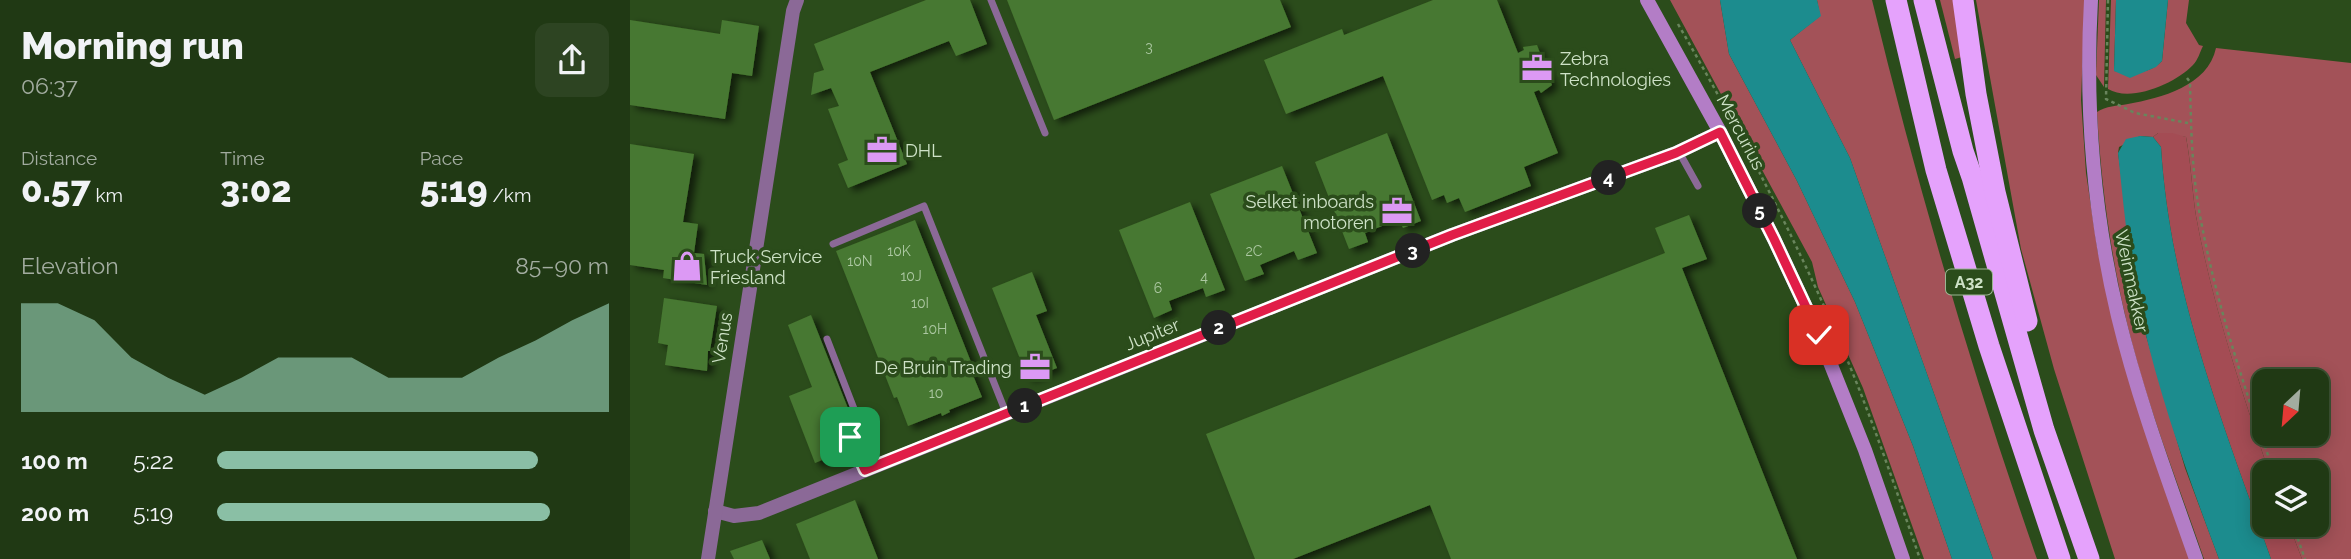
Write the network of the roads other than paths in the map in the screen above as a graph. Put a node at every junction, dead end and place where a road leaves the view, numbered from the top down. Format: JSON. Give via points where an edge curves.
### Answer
{"nodes":[{"id":1,"x":797,"y":0,"type":"edge"},
{"id":2,"x":991,"y":0,"type":"edge"},
{"id":3,"x":1647,"y":0,"type":"edge"},
{"id":4,"x":1896,"y":0,"type":"edge"},
{"id":5,"x":1924,"y":0,"type":"edge"},
{"id":6,"x":1963,"y":0,"type":"edge"},
{"id":7,"x":2091,"y":0,"type":"edge"},
{"id":8,"x":1720,"y":132,"type":"junction"},
{"id":9,"x":1045,"y":133,"type":"dead end"},
{"id":10,"x":1679,"y":152,"type":"junction"},
{"id":11,"x":1698,"y":186,"type":"dead end"},
{"id":12,"x":833,"y":244,"type":"dead end"},
{"id":13,"x":827,"y":339,"type":"dead end"},
{"id":14,"x":1006,"y":413,"type":"junction"},
{"id":15,"x":2044,"y":430,"type":"junction"},
{"id":16,"x":865,"y":470,"type":"junction"},
{"id":17,"x":715,"y":511,"type":"junction"},
{"id":18,"x":708,"y":559,"type":"edge"},
{"id":19,"x":1903,"y":559,"type":"edge"},
{"id":20,"x":2060,"y":559,"type":"edge"},
{"id":21,"x":2089,"y":559,"type":"edge"},
{"id":22,"x":2196,"y":559,"type":"edge"}],
"edges":[{"from":1,"to":17,"type":"street","name":"Venus"},
{"from":2,"to":9,"type":"lane"},
{"from":3,"to":8,"type":"main road","name":"Mercurius"},
{"from":4,"to":20,"type":"highway","number":"A32","via":[[1940,182]]},
{"from":5,"to":15,"type":"highway","number":"A32"},
{"from":6,"to":15,"type":"highway","number":"A32","via":[[1976,94],[2034,355]]},
{"from":7,"to":22,"type":"main road","name":"Weinmakker","via":[[2091,133],[2104,250],[2129,355]]},
{"from":8,"to":10,"type":"street","name":"Jupiter"},
{"from":8,"to":19,"type":"main road","name":"Mercurius","via":[[1819,335]]},
{"from":10,"to":11,"type":"lane"},
{"from":10,"to":14,"type":"street","name":"Jupiter","via":[[1452,235]]},
{"from":12,"to":14,"type":"lane","via":[[924,205]]},
{"from":13,"to":16,"type":"lane","via":[[863,432],[850,437]]},
{"from":14,"to":16,"type":"street","name":"Jupiter"},
{"from":15,"to":21,"type":"highway","number":"A32"},
{"from":16,"to":17,"type":"street","name":"Jupiter","via":[[758,513],[734,516]]},
{"from":17,"to":18,"type":"street","name":"Venus"}]}
